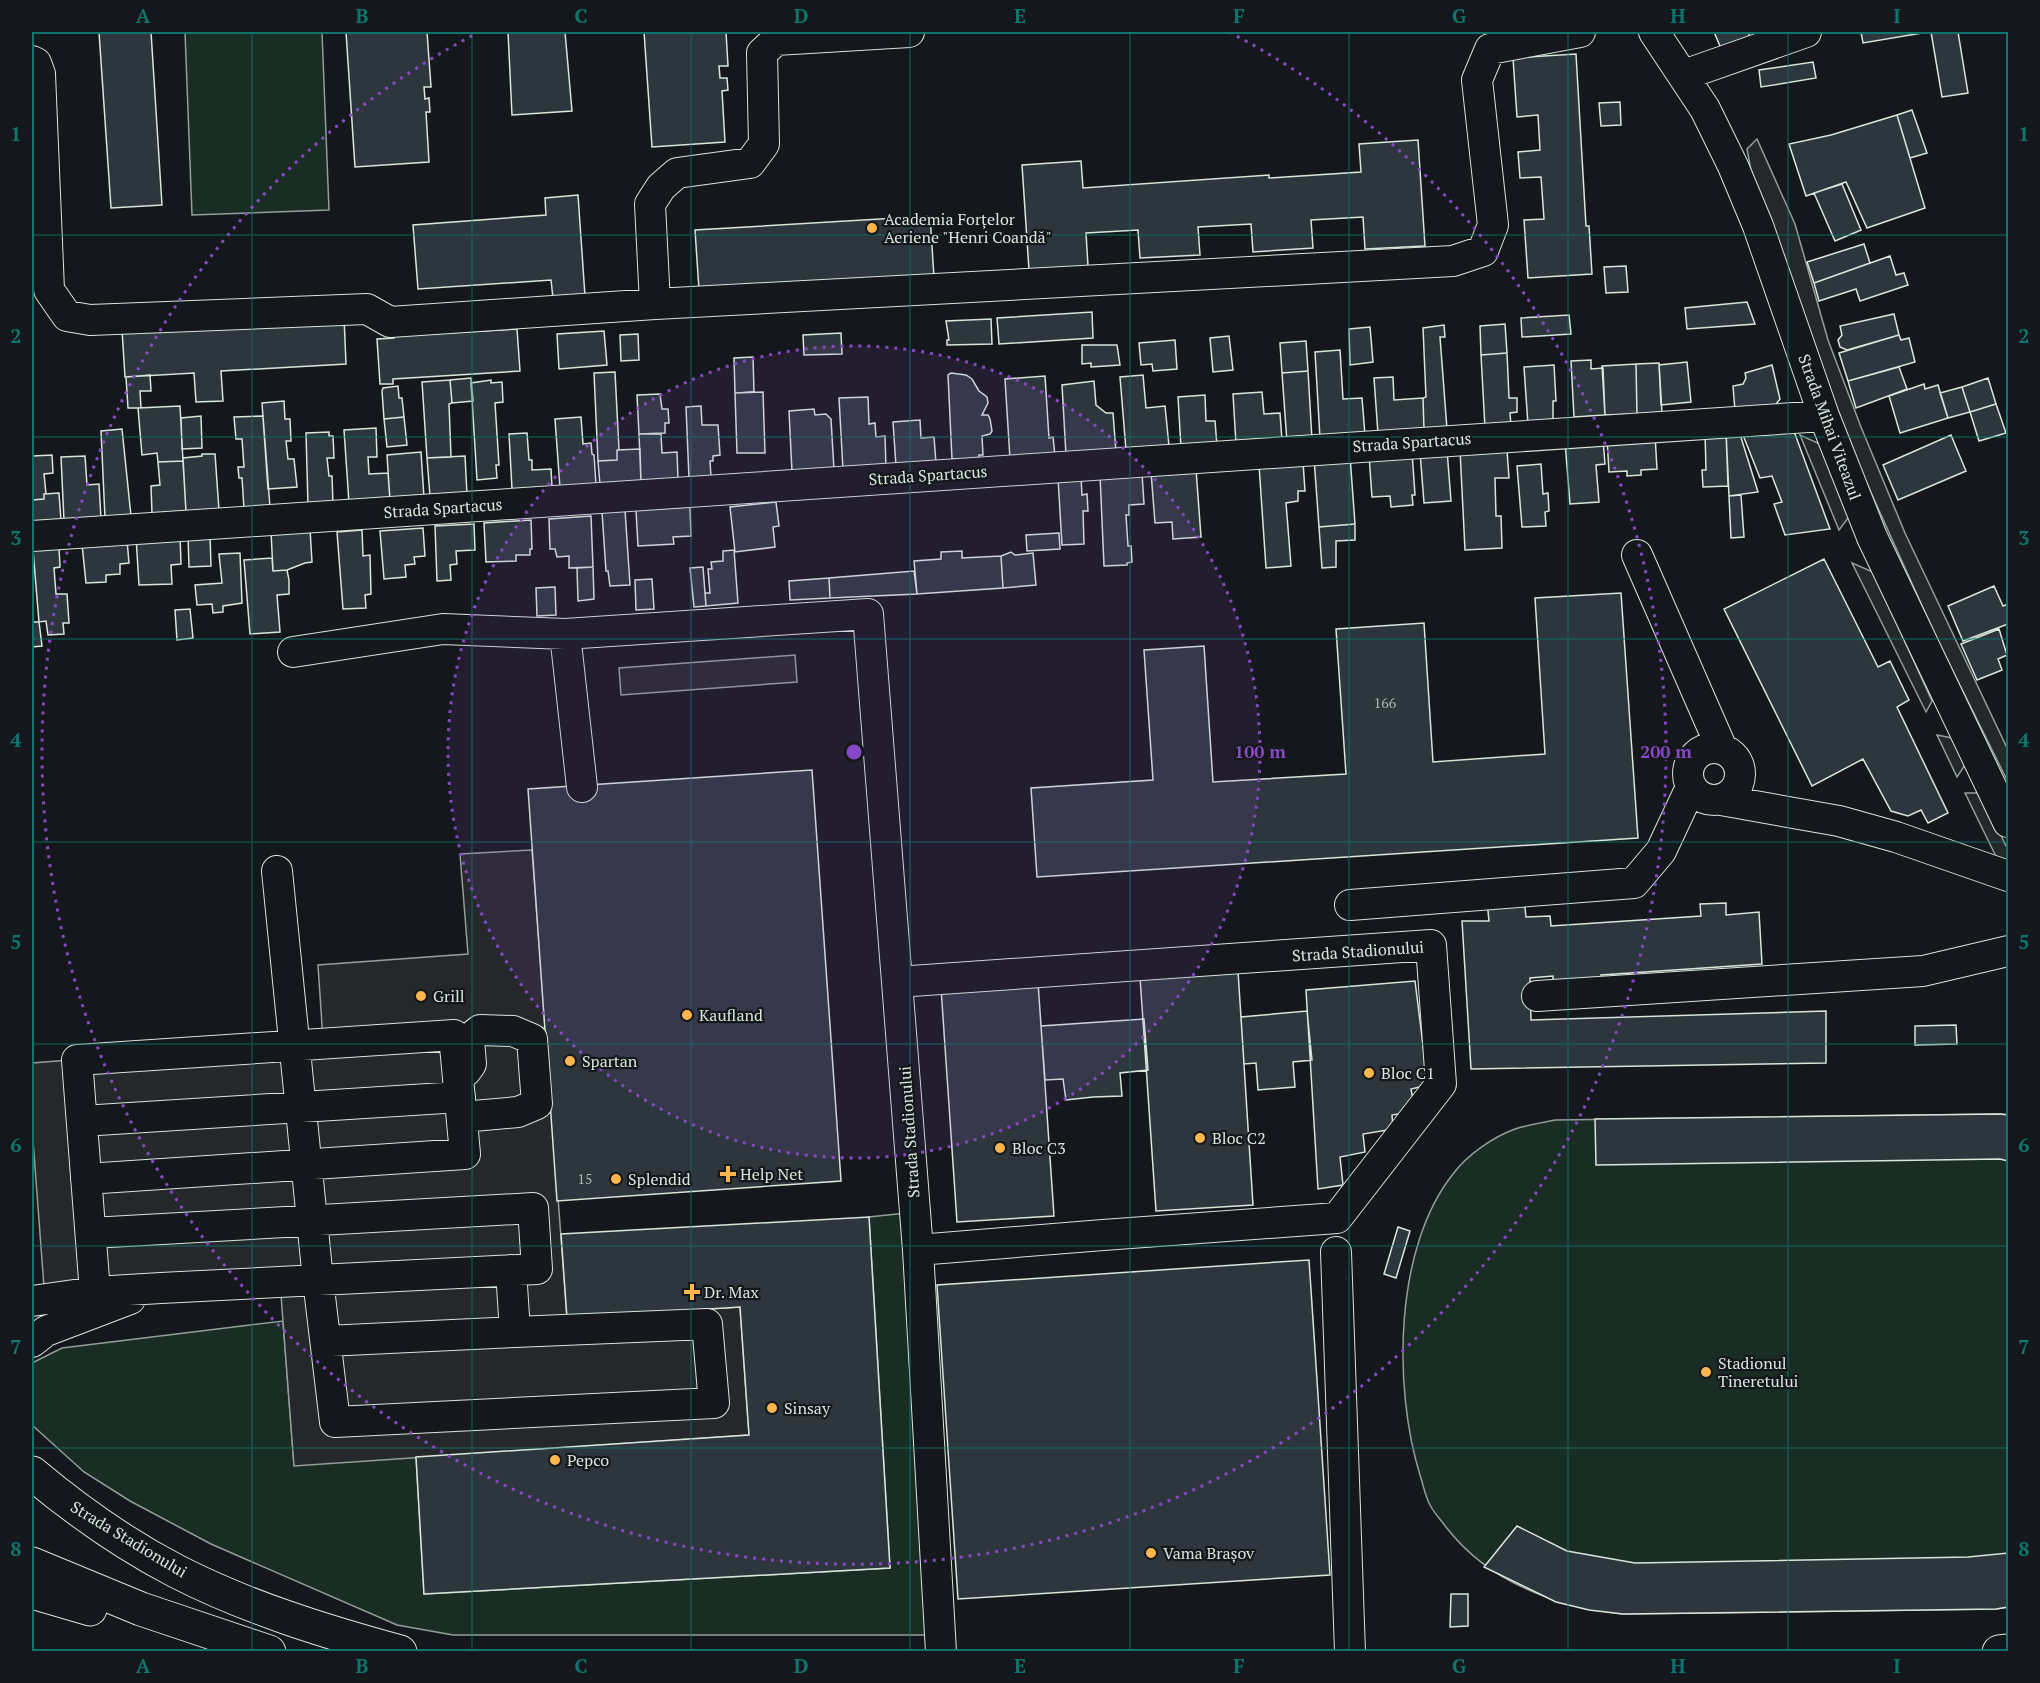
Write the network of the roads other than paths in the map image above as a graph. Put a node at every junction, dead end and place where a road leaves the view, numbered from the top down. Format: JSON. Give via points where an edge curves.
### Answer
{"nodes":[{"id":1,"x":909,"y":32,"type":"edge"},
{"id":2,"x":1580,"y":32,"type":"edge"},
{"id":3,"x":1654,"y":32,"type":"edge"},
{"id":4,"x":1806,"y":32,"type":"edge"},
{"id":5,"x":32,"y":61,"type":"edge"},
{"id":6,"x":1684,"y":75,"type":"junction"},
{"id":7,"x":655,"y":304,"type":"junction"},
{"id":8,"x":1824,"y":416,"type":"junction"},
{"id":9,"x":32,"y":536,"type":"edge"},
{"id":10,"x":1637,"y":555,"type":"dead end"},
{"id":11,"x":565,"y":634,"type":"junction"},
{"id":12,"x":293,"y":652,"type":"dead end"},
{"id":13,"x":1722,"y":749,"type":"junction"},
{"id":14,"x":582,"y":787,"type":"dead end"},
{"id":15,"x":1691,"y":787,"type":"junction"},
{"id":16,"x":1721,"y":800,"type":"junction"},
{"id":17,"x":2008,"y":822,"type":"edge"},
{"id":18,"x":277,"y":871,"type":"dead end"},
{"id":19,"x":2008,"y":876,"type":"edge"},
{"id":20,"x":1350,"y":905,"type":"dead end"},
{"id":21,"x":2008,"y":951,"type":"edge"},
{"id":22,"x":897,"y":982,"type":"junction"},
{"id":23,"x":1537,"y":996,"type":"dead end"},
{"id":24,"x":296,"y":1045,"type":"junction"},
{"id":25,"x":460,"y":1098,"type":"junction"},
{"id":26,"x":302,"y":1107,"type":"junction"},
{"id":27,"x":82,"y":1121,"type":"junction"},
{"id":28,"x":307,"y":1164,"type":"junction"},
{"id":29,"x":86,"y":1179,"type":"junction"},
{"id":30,"x":313,"y":1219,"type":"junction"},
{"id":31,"x":90,"y":1233,"type":"junction"},
{"id":32,"x":918,"y":1250,"type":"junction"},
{"id":33,"x":1336,"y":1252,"type":"dead end"},
{"id":34,"x":511,"y":1270,"type":"junction"},
{"id":35,"x":318,"y":1280,"type":"junction"},
{"id":36,"x":161,"y":1287,"type":"junction"},
{"id":37,"x":95,"y":1292,"type":"junction"},
{"id":38,"x":32,"y":1301,"type":"edge"},
{"id":39,"x":515,"y":1332,"type":"junction"},
{"id":40,"x":326,"y":1341,"type":"junction"},
{"id":41,"x":32,"y":1342,"type":"edge"},
{"id":42,"x":32,"y":1473,"type":"edge"},
{"id":43,"x":32,"y":1564,"type":"edge"},
{"id":44,"x":32,"y":1592,"type":"edge"},
{"id":45,"x":2008,"y":1651,"type":"edge"},
{"id":46,"x":248,"y":1652,"type":"edge"},
{"id":47,"x":269,"y":1652,"type":"edge"},
{"id":48,"x":400,"y":1652,"type":"edge"},
{"id":49,"x":941,"y":1652,"type":"edge"},
{"id":50,"x":1350,"y":1652,"type":"edge"},
{"id":51,"x":2000,"y":1652,"type":"edge"}],
"edges":[{"from":1,"to":7,"type":"street","via":[[776,40],[762,53],[764,144],[750,163],[677,173],[650,204]]},
{"from":2,"to":7,"type":"street","via":[[1490,49],[1477,80],[1493,225],[1483,251],[1453,261]]},
{"from":3,"to":6,"type":"street","name":"Strada Mihai Viteazul"},
{"from":4,"to":6,"type":"street"},
{"from":5,"to":7,"type":"street","via":[[40,74],[49,290],[67,316],[90,320],[367,309],[390,322]]},
{"from":6,"to":8,"type":"street","name":"Strada Mihai Viteazul","via":[[1705,109],[1754,216]]},
{"from":8,"to":9,"type":"street","name":"Strada Spartacus"},
{"from":8,"to":17,"type":"street","name":"Strada Mihai Viteazul","via":[[1872,537]]},
{"from":10,"to":13,"type":"street"},
{"from":11,"to":12,"type":"street","via":[[442,629]]},
{"from":11,"to":14,"type":"street"},
{"from":11,"to":22,"type":"street","via":[[868,614]]},
{"from":13,"to":15,"type":"street","via":[[1704,750],[1691,762]]},
{"from":13,"to":16,"type":"street","via":[[1736,758],[1741,774],[1736,790]]},
{"from":15,"to":16,"type":"street","via":[[1704,799]]},
{"from":15,"to":20,"type":"street","via":[[1661,851],[1634,883]]},
{"from":16,"to":19,"type":"street","via":[[1839,821]]},
{"from":18,"to":24,"type":"street"},
{"from":21,"to":23,"type":"street","via":[[1923,971]]},
{"from":22,"to":32,"type":"street","name":"Strada Stadionului"},
{"from":22,"to":32,"type":"street","name":"Strada Stadionului","via":[[1431,945],[1441,1084],[1337,1218]]},
{"from":24,"to":25,"type":"street","via":[[454,1035]]},
{"from":24,"to":26,"type":"street"},
{"from":24,"to":27,"type":"street","via":[[77,1060]]},
{"from":25,"to":26,"type":"street"},
{"from":25,"to":28,"type":"street","via":[[465,1154]]},
{"from":26,"to":27,"type":"street"},
{"from":26,"to":28,"type":"street"},
{"from":27,"to":29,"type":"street"},
{"from":28,"to":29,"type":"street"},
{"from":28,"to":30,"type":"street"},
{"from":29,"to":31,"type":"street"},
{"from":30,"to":31,"type":"street"},
{"from":30,"to":34,"type":"street","via":[[533,1208],[537,1269]]},
{"from":30,"to":35,"type":"street"},
{"from":31,"to":37,"type":"street"},
{"from":32,"to":49,"type":"street","name":"Strada Stadionului"},
{"from":33,"to":50,"type":"street"},
{"from":34,"to":35,"type":"street"},
{"from":34,"to":39,"type":"street"},
{"from":35,"to":36,"type":"street"},
{"from":35,"to":40,"type":"street"},
{"from":36,"to":37,"type":"street"},
{"from":36,"to":41,"type":"street","via":[[46,1331]]},
{"from":37,"to":38,"type":"street"},
{"from":39,"to":40,"type":"street"},
{"from":39,"to":40,"type":"street","via":[[707,1324],[714,1403],[335,1422]]},
{"from":42,"to":48,"type":"main road","name":"Strada Stadionului","via":[[118,1537],[176,1571],[258,1607]]},
{"from":43,"to":47,"type":"main road","via":[[141,1609]]},
{"from":44,"to":46,"type":"main road"},
{"from":45,"to":51,"type":"main road"}]}
